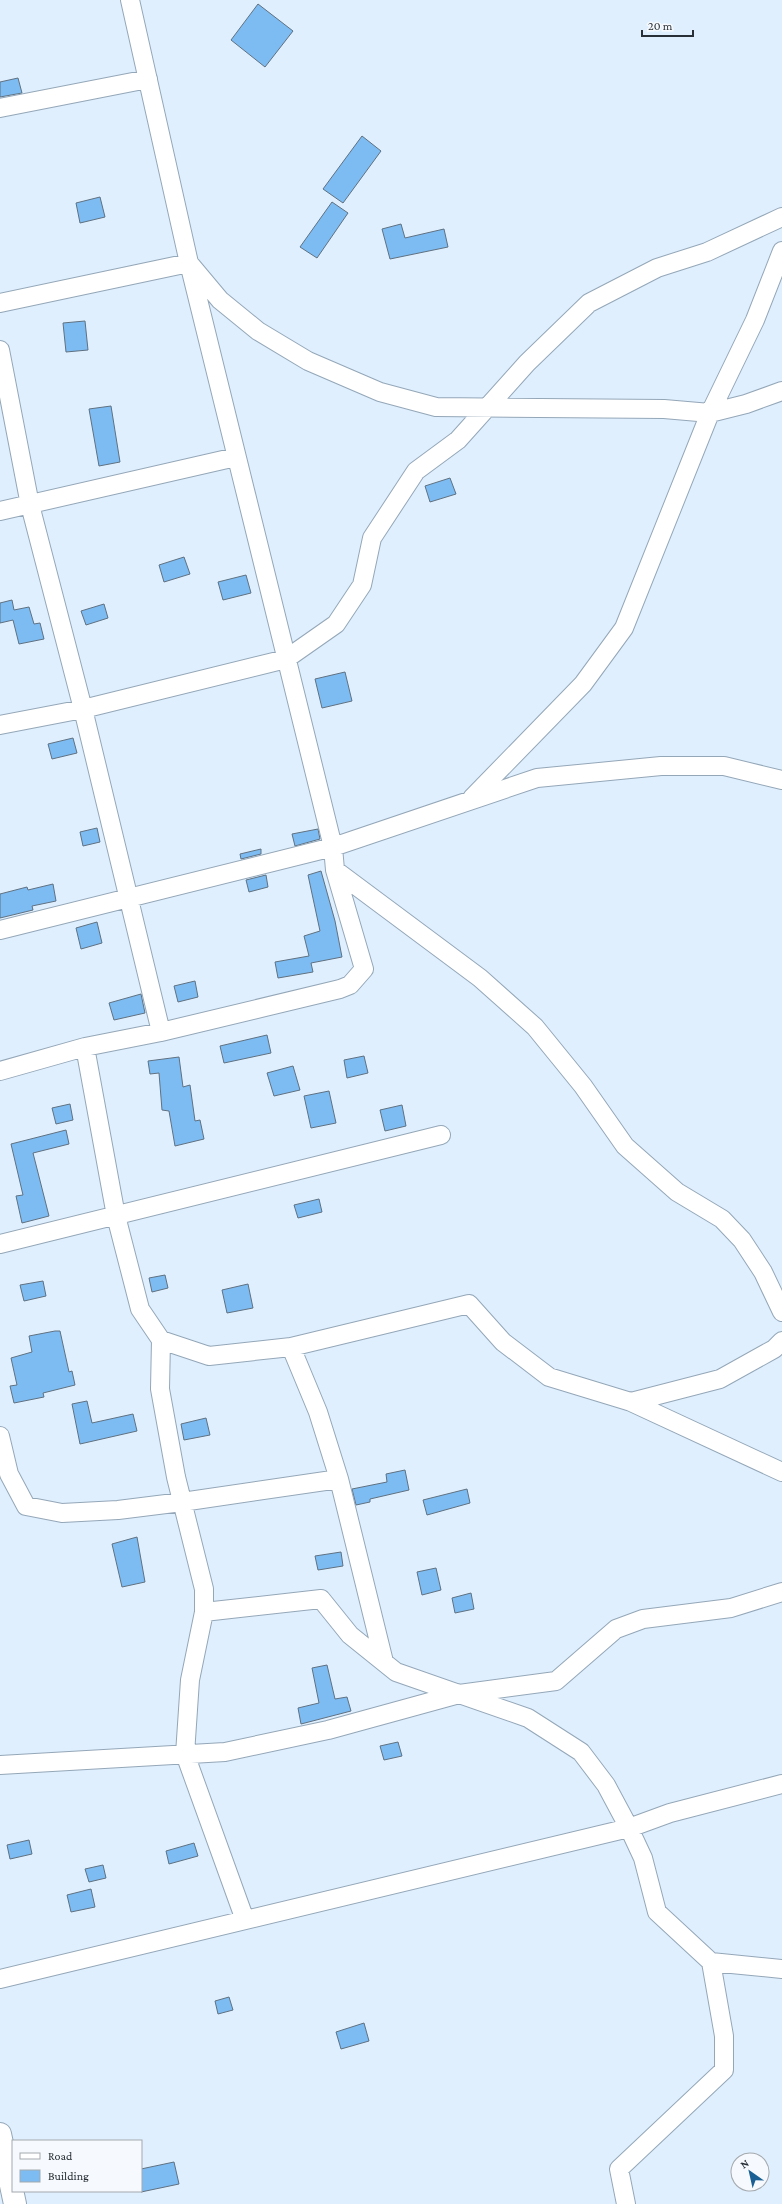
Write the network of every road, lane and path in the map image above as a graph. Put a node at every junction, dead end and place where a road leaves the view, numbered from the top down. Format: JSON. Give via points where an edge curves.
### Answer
{"nodes":[{"id":1,"x":130,"y":0,"type":"edge"},
{"id":2,"x":148,"y":79,"type":"junction"},
{"id":3,"x":0,"y":108,"type":"edge"},
{"id":4,"x":782,"y":217,"type":"edge"},
{"id":5,"x":782,"y":251,"type":"edge"},
{"id":6,"x":189,"y":263,"type":"junction"},
{"id":7,"x":0,"y":303,"type":"edge"},
{"id":8,"x":0,"y":350,"type":"edge"},
{"id":9,"x":782,"y":391,"type":"edge"},
{"id":10,"x":487,"y":407,"type":"junction"},
{"id":11,"x":710,"y":413,"type":"junction"},
{"id":12,"x":236,"y":457,"type":"junction"},
{"id":13,"x":30,"y":505,"type":"junction"},
{"id":14,"x":0,"y":511,"type":"edge"},
{"id":15,"x":286,"y":659,"type":"junction"},
{"id":16,"x":83,"y":709,"type":"junction"},
{"id":17,"x":0,"y":725,"type":"edge"},
{"id":18,"x":782,"y":780,"type":"edge"},
{"id":19,"x":470,"y":800,"type":"junction"},
{"id":20,"x":333,"y":847,"type":"junction"},
{"id":21,"x":336,"y":870,"type":"junction"},
{"id":22,"x":129,"y":897,"type":"junction"},
{"id":23,"x":0,"y":930,"type":"edge"},
{"id":24,"x":161,"y":1032,"type":"junction"},
{"id":25,"x":85,"y":1047,"type":"junction"},
{"id":26,"x":0,"y":1071,"type":"edge"},
{"id":27,"x":441,"y":1135,"type":"dead end"},
{"id":28,"x":116,"y":1216,"type":"junction"},
{"id":29,"x":0,"y":1244,"type":"edge"},
{"id":30,"x":782,"y":1312,"type":"edge"},
{"id":31,"x":161,"y":1340,"type":"junction"},
{"id":32,"x":782,"y":1341,"type":"edge"},
{"id":33,"x":291,"y":1347,"type":"junction"},
{"id":34,"x":631,"y":1402,"type":"junction"},
{"id":35,"x":0,"y":1436,"type":"edge"},
{"id":36,"x":782,"y":1472,"type":"edge"},
{"id":37,"x":339,"y":1479,"type":"junction"},
{"id":38,"x":182,"y":1502,"type":"junction"},
{"id":39,"x":782,"y":1592,"type":"edge"},
{"id":40,"x":204,"y":1612,"type":"junction"},
{"id":41,"x":384,"y":1662,"type":"junction"},
{"id":42,"x":459,"y":1694,"type":"junction"},
{"id":43,"x":185,"y":1754,"type":"junction"},
{"id":44,"x":0,"y":1765,"type":"edge"},
{"id":45,"x":782,"y":1784,"type":"edge"},
{"id":46,"x":629,"y":1828,"type":"junction"},
{"id":47,"x":245,"y":1920,"type":"junction"},
{"id":48,"x":711,"y":1962,"type":"junction"},
{"id":49,"x":782,"y":1969,"type":"edge"},
{"id":50,"x":0,"y":1979,"type":"edge"},
{"id":51,"x":0,"y":2134,"type":"edge"},
{"id":52,"x":12,"y":2190,"type":"edge"},
{"id":53,"x":12,"y":2192,"type":"edge"},
{"id":54,"x":15,"y":2204,"type":"edge"},
{"id":55,"x":626,"y":2204,"type":"edge"}],
"edges":[{"from":1,"to":2,"type":"street"},
{"from":2,"to":3,"type":"street"},
{"from":2,"to":6,"type":"street"},
{"from":4,"to":10,"type":"street","via":[[707,252],[657,268],[589,303],[527,363]]},
{"from":5,"to":11,"type":"street","via":[[755,320]]},
{"from":6,"to":7,"type":"street"},
{"from":6,"to":10,"type":"street","via":[[220,300],[258,331],[308,361],[380,392],[436,407]]},
{"from":6,"to":12,"type":"street"},
{"from":8,"to":13,"type":"street"},
{"from":9,"to":11,"type":"street"},
{"from":10,"to":11,"type":"street","via":[[664,409]]},
{"from":10,"to":15,"type":"street","via":[[458,440],[416,471],[372,538],[362,585],[336,624]]},
{"from":11,"to":19,"type":"street","via":[[624,628],[583,684]]},
{"from":12,"to":13,"type":"street"},
{"from":12,"to":15,"type":"street"},
{"from":13,"to":14,"type":"street"},
{"from":13,"to":16,"type":"street"},
{"from":15,"to":16,"type":"street"},
{"from":15,"to":20,"type":"street"},
{"from":16,"to":17,"type":"street"},
{"from":16,"to":22,"type":"street"},
{"from":18,"to":19,"type":"street","via":[[724,766],[661,766],[537,778]]},
{"from":19,"to":20,"type":"street"},
{"from":20,"to":21,"type":"street"},
{"from":20,"to":22,"type":"street"},
{"from":21,"to":24,"type":"street","via":[[364,969],[350,985]]},
{"from":21,"to":30,"type":"street","via":[[480,978],[535,1027],[583,1086],[626,1146],[677,1192],[722,1219],[742,1240],[763,1272]]},
{"from":22,"to":23,"type":"street"},
{"from":22,"to":24,"type":"street"},
{"from":24,"to":25,"type":"street"},
{"from":25,"to":26,"type":"street"},
{"from":25,"to":28,"type":"street"},
{"from":27,"to":28,"type":"street"},
{"from":28,"to":29,"type":"street"},
{"from":28,"to":31,"type":"street","via":[[140,1309]]},
{"from":31,"to":33,"type":"street","via":[[209,1356]]},
{"from":31,"to":38,"type":"street","via":[[160,1389]]},
{"from":32,"to":34,"type":"street","via":[[774,1349],[720,1379]]},
{"from":33,"to":34,"type":"street","via":[[469,1304],[503,1342],[549,1377]]},
{"from":33,"to":37,"type":"street","via":[[318,1412]]},
{"from":34,"to":36,"type":"street"},
{"from":35,"to":38,"type":"street","via":[[9,1474],[26,1506],[62,1513]]},
{"from":37,"to":38,"type":"street"},
{"from":37,"to":41,"type":"street"},
{"from":38,"to":40,"type":"street","via":[[204,1589]]},
{"from":39,"to":42,"type":"street","via":[[732,1608],[643,1619],[616,1629],[556,1681]]},
{"from":40,"to":41,"type":"street","via":[[321,1599],[350,1635]]},
{"from":40,"to":43,"type":"street","via":[[190,1680]]},
{"from":41,"to":42,"type":"street","via":[[396,1672]]},
{"from":42,"to":43,"type":"street","via":[[328,1730],[225,1752]]},
{"from":42,"to":46,"type":"street","via":[[528,1718],[581,1752],[606,1785]]},
{"from":43,"to":44,"type":"street"},
{"from":43,"to":47,"type":"street"},
{"from":45,"to":46,"type":"street","via":[[670,1813]]},
{"from":46,"to":47,"type":"street"},
{"from":46,"to":48,"type":"street","via":[[643,1858],[657,1912]]},
{"from":47,"to":50,"type":"street"},
{"from":48,"to":49,"type":"street"},
{"from":48,"to":55,"type":"street","via":[[724,2036],[724,2070],[619,2169]]},
{"from":51,"to":52,"type":"street"},
{"from":53,"to":54,"type":"street"}]}
